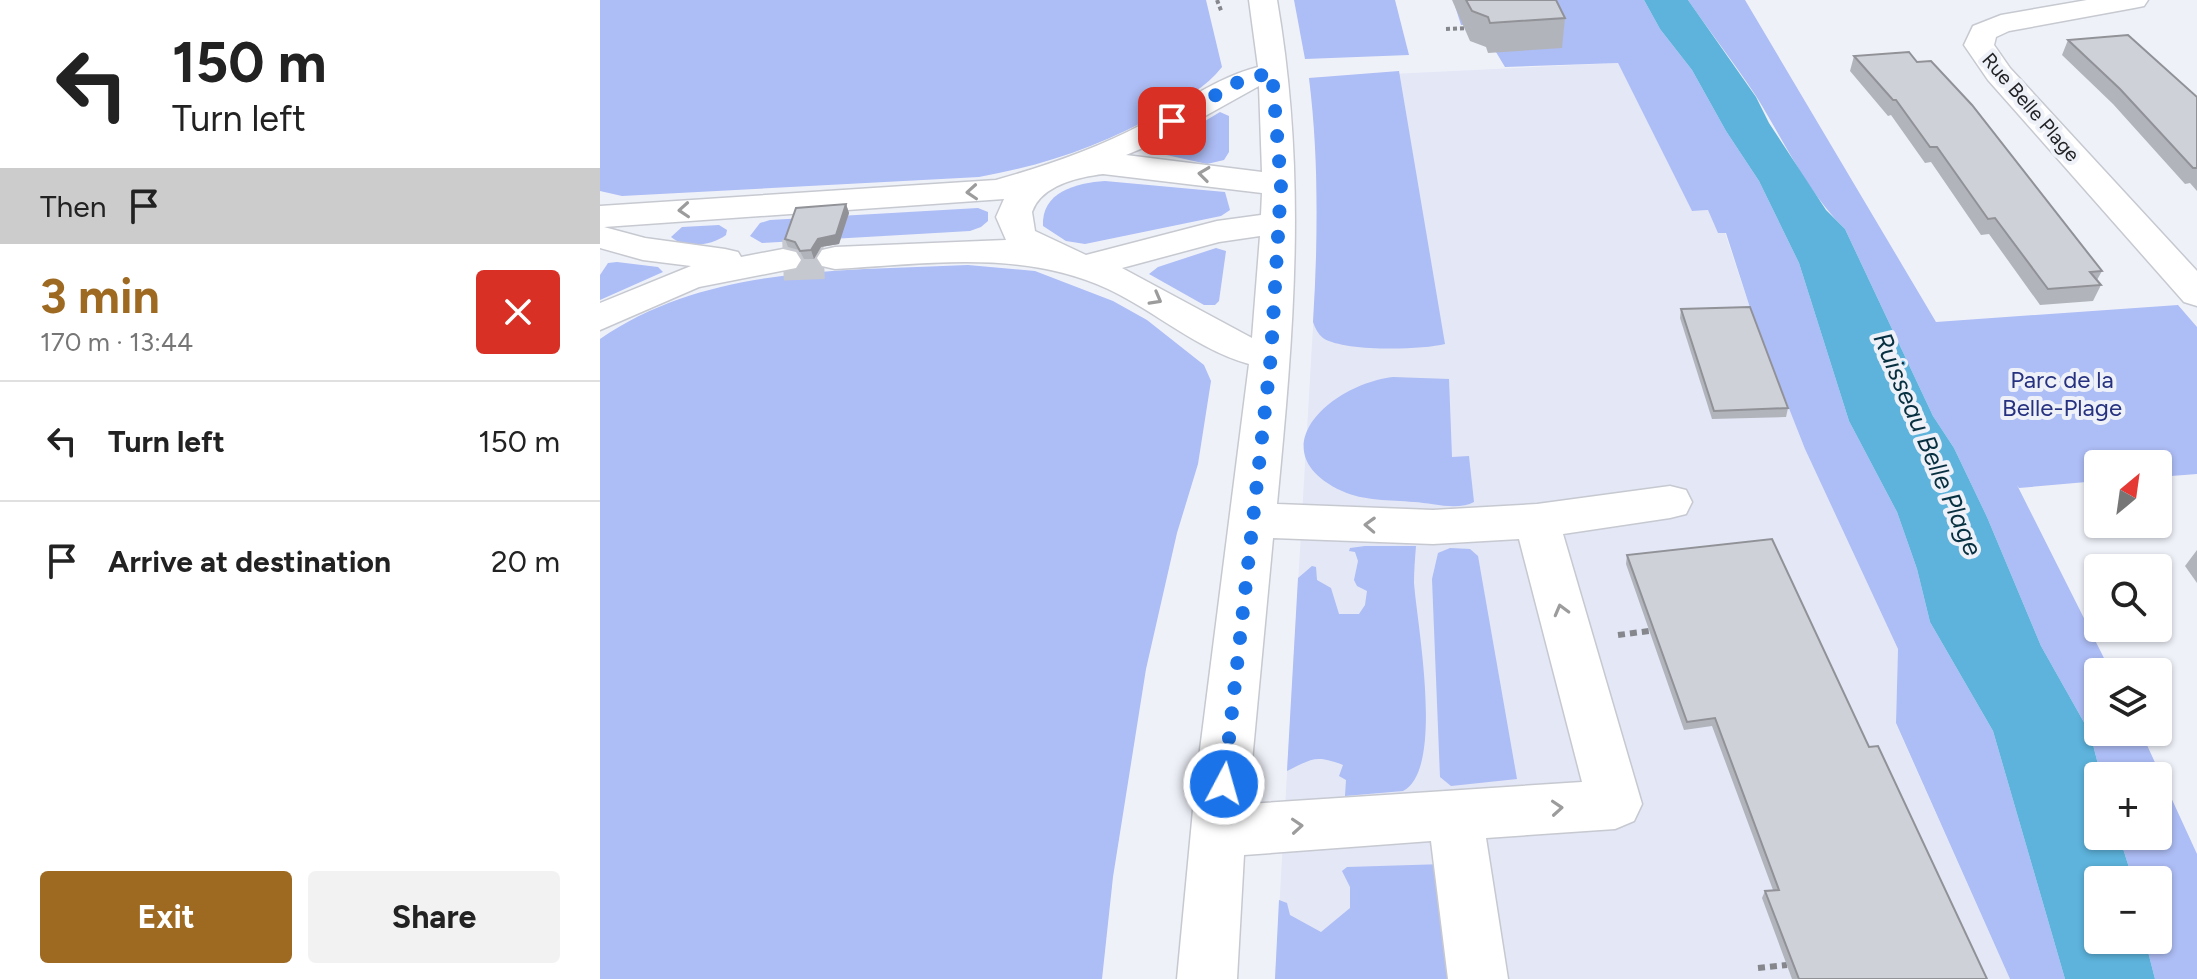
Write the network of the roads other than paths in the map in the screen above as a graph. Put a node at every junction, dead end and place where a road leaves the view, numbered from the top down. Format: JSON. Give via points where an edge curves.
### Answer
{"nodes":[{"id":1,"x":1263,"y":0,"type":"edge"},
{"id":2,"x":2134,"y":0,"type":"edge"},
{"id":3,"x":1272,"y":72,"type":"junction"},
{"id":4,"x":1074,"y":168,"type":"junction"},
{"id":5,"x":1281,"y":185,"type":"junction"},
{"id":6,"x":747,"y":205,"type":"junction"},
{"id":7,"x":600,"y":217,"type":"edge"},
{"id":8,"x":1280,"y":223,"type":"junction"},
{"id":9,"x":600,"y":237,"type":"edge"},
{"id":10,"x":835,"y":258,"type":"tunnel mouth"},
{"id":11,"x":729,"y":261,"type":"junction"},
{"id":12,"x":1086,"y":266,"type":"junction"},
{"id":13,"x":2197,"y":294,"type":"edge"},
{"id":14,"x":600,"y":318,"type":"edge"},
{"id":15,"x":1271,"y":355,"type":"junction"},
{"id":16,"x":1670,"y":502,"type":"dead end"},
{"id":17,"x":1252,"y":520,"type":"junction"},
{"id":18,"x":1537,"y":521,"type":"junction"},
{"id":19,"x":1455,"y":815,"type":"junction"},
{"id":20,"x":1219,"y":831,"type":"junction"},
{"id":21,"x":1207,"y":979,"type":"edge"},
{"id":22,"x":1478,"y":979,"type":"edge"}],
"edges":[{"from":1,"to":3,"type":"street"},
{"from":2,"to":13,"type":"street","name":"Rue Belle Plage","via":[[2001,24],[1983,32],[1979,45]]},
{"from":3,"to":4,"type":"street","via":[[1236,83]]},
{"from":3,"to":5,"type":"street"},
{"from":5,"to":4,"type":"street","one_way":true,"via":[[1149,167]]},
{"from":4,"to":6,"type":"street","one_way":true,"via":[[998,190]]},
{"from":4,"to":12,"type":"street","via":[[1030,188],[1013,216],[1015,231],[1027,243]]},
{"from":5,"to":8,"type":"street"},
{"from":6,"to":7,"type":"street","one_way":true},
{"from":6,"to":11,"type":"street"},
{"from":8,"to":12,"type":"street","via":[[1217,232]]},
{"from":8,"to":15,"type":"street"},
{"from":9,"to":11,"type":"street"},
{"from":10,"to":12,"type":"street","via":[[988,250]]},
{"from":11,"to":14,"type":"street","via":[[783,260],[689,278]]},
{"from":12,"to":15,"type":"street","one_way":true,"via":[[1172,308],[1228,345]]},
{"from":15,"to":17,"type":"street"},
{"from":16,"to":18,"type":"street"},
{"from":18,"to":17,"type":"street","one_way":true,"via":[[1433,527]]},
{"from":17,"to":20,"type":"street"},
{"from":19,"to":18,"type":"street","one_way":true,"via":[[1615,804]]},
{"from":20,"to":19,"type":"street","one_way":true},
{"from":19,"to":22,"type":"street"},
{"from":20,"to":21,"type":"street"}]}
